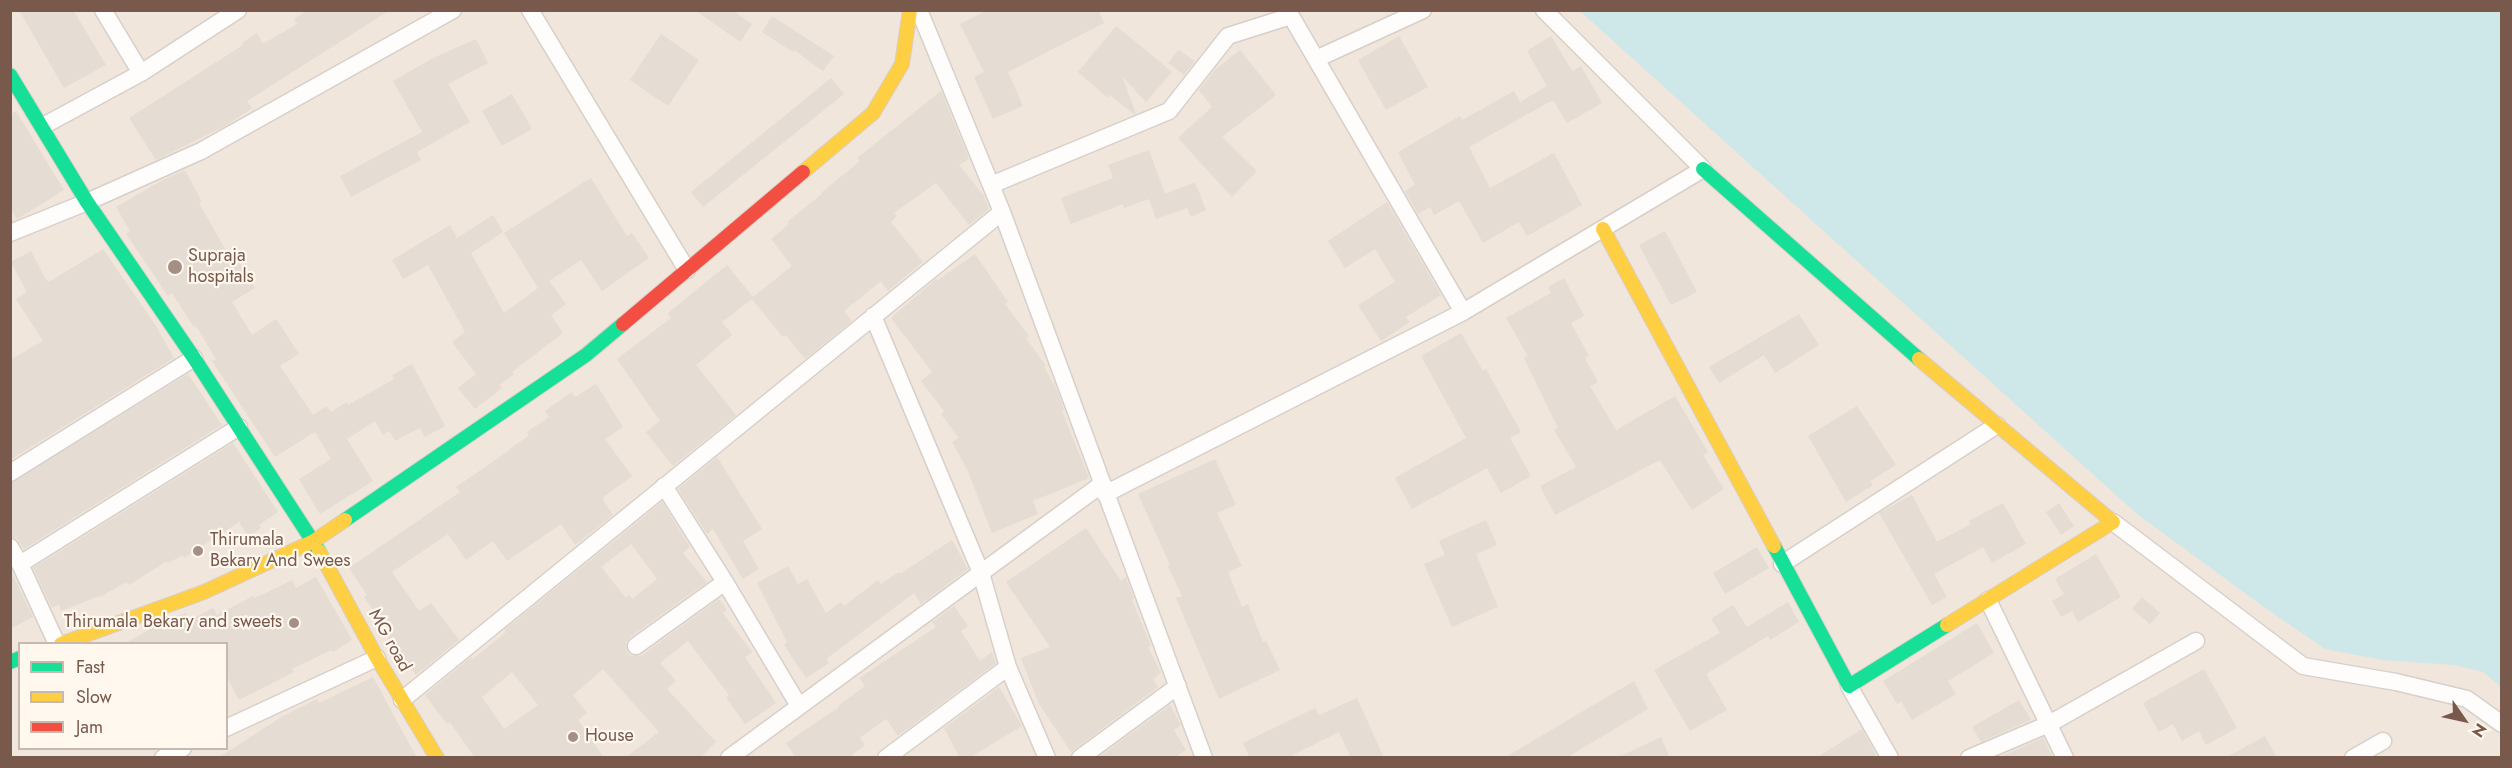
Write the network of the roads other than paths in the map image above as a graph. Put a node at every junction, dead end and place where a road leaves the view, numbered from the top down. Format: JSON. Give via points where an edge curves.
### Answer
{"nodes":[{"id":1,"x":103,"y":10,"type":"edge"},
{"id":2,"x":238,"y":10,"type":"edge"},
{"id":3,"x":453,"y":10,"type":"edge"},
{"id":4,"x":530,"y":10,"type":"edge"},
{"id":5,"x":910,"y":10,"type":"edge"},
{"id":6,"x":919,"y":10,"type":"edge"},
{"id":7,"x":1423,"y":10,"type":"edge"},
{"id":8,"x":1544,"y":10,"type":"edge"},
{"id":9,"x":1316,"y":59,"type":"junction"},
{"id":10,"x":141,"y":73,"type":"junction"},
{"id":11,"x":10,"y":75,"type":"edge"},
{"id":12,"x":42,"y":126,"type":"junction"},
{"id":13,"x":1703,"y":169,"type":"junction"},
{"id":14,"x":991,"y":185,"type":"junction"},
{"id":15,"x":87,"y":202,"type":"junction"},
{"id":16,"x":1002,"y":212,"type":"junction"},
{"id":17,"x":1603,"y":229,"type":"junction"},
{"id":18,"x":10,"y":233,"type":"edge"},
{"id":19,"x":687,"y":270,"type":"junction"},
{"id":20,"x":1462,"y":312,"type":"junction"},
{"id":21,"x":873,"y":316,"type":"junction"},
{"id":22,"x":194,"y":358,"type":"junction"},
{"id":23,"x":1997,"y":424,"type":"junction"},
{"id":24,"x":239,"y":427,"type":"junction"},
{"id":25,"x":10,"y":473,"type":"edge"},
{"id":26,"x":664,"y":486,"type":"junction"},
{"id":27,"x":1103,"y":489,"type":"junction"},
{"id":28,"x":2113,"y":522,"type":"junction"},
{"id":29,"x":314,"y":541,"type":"junction"},
{"id":30,"x":10,"y":548,"type":"edge"},
{"id":31,"x":20,"y":564,"type":"junction"},
{"id":32,"x":1782,"y":564,"type":"junction"},
{"id":33,"x":981,"y":573,"type":"junction"},
{"id":34,"x":725,"y":582,"type":"junction"},
{"id":35,"x":1988,"y":600,"type":"junction"},
{"id":36,"x":2196,"y":641,"type":"dead end"},
{"id":37,"x":58,"y":642,"type":"edge"},
{"id":38,"x":65,"y":642,"type":"edge"},
{"id":39,"x":636,"y":646,"type":"dead end"},
{"id":40,"x":377,"y":658,"type":"junction"},
{"id":41,"x":1008,"y":668,"type":"junction"},
{"id":42,"x":1178,"y":686,"type":"junction"},
{"id":43,"x":1849,"y":686,"type":"junction"},
{"id":44,"x":402,"y":700,"type":"junction"},
{"id":45,"x":799,"y":706,"type":"junction"},
{"id":46,"x":2049,"y":724,"type":"junction"},
{"id":47,"x":2502,"y":724,"type":"edge"},
{"id":48,"x":228,"y":727,"type":"edge"},
{"id":49,"x":2383,"y":741,"type":"dead end"},
{"id":50,"x":179,"y":750,"type":"edge"},
{"id":51,"x":163,"y":758,"type":"edge"},
{"id":52,"x":437,"y":758,"type":"edge"},
{"id":53,"x":729,"y":758,"type":"edge"},
{"id":54,"x":886,"y":758,"type":"edge"},
{"id":55,"x":1047,"y":758,"type":"edge"},
{"id":56,"x":1080,"y":758,"type":"edge"},
{"id":57,"x":1204,"y":758,"type":"edge"},
{"id":58,"x":1890,"y":758,"type":"edge"},
{"id":59,"x":1969,"y":758,"type":"edge"},
{"id":60,"x":2065,"y":758,"type":"edge"},
{"id":61,"x":2353,"y":758,"type":"edge"}],
"edges":[{"from":1,"to":10,"type":"street"},
{"from":2,"to":10,"type":"street"},
{"from":3,"to":15,"type":"street","via":[[201,151]]},
{"from":4,"to":19,"type":"street"},
{"from":5,"to":19,"type":"street","via":[[902,64],[873,113]]},
{"from":6,"to":14,"type":"street"},
{"from":7,"to":9,"type":"street"},
{"from":8,"to":13,"type":"street"},
{"from":9,"to":14,"type":"street","via":[[1291,16],[1228,36],[1168,111]]},
{"from":9,"to":20,"type":"street"},
{"from":10,"to":12,"type":"street"},
{"from":11,"to":12,"type":"street","name":"MG road"},
{"from":12,"to":15,"type":"street","name":"MG road"},
{"from":13,"to":17,"type":"street"},
{"from":13,"to":23,"type":"street"},
{"from":14,"to":16,"type":"street"},
{"from":15,"to":18,"type":"street"},
{"from":15,"to":22,"type":"street","name":"MG road"},
{"from":16,"to":21,"type":"street"},
{"from":16,"to":27,"type":"street"},
{"from":17,"to":20,"type":"street"},
{"from":17,"to":32,"type":"street"},
{"from":19,"to":29,"type":"street","via":[[586,355]]},
{"from":20,"to":27,"type":"street"},
{"from":21,"to":26,"type":"street"},
{"from":21,"to":33,"type":"street"},
{"from":22,"to":24,"type":"street","name":"MG road"},
{"from":22,"to":25,"type":"street"},
{"from":23,"to":28,"type":"street"},
{"from":23,"to":32,"type":"street"},
{"from":24,"to":29,"type":"street","name":"MG road"},
{"from":24,"to":31,"type":"street"},
{"from":26,"to":34,"type":"street"},
{"from":26,"to":44,"type":"street"},
{"from":27,"to":33,"type":"street"},
{"from":27,"to":42,"type":"street"},
{"from":28,"to":35,"type":"street"},
{"from":28,"to":47,"type":"street","via":[[2303,666],[2467,699]]},
{"from":29,"to":38,"type":"street","via":[[204,592]]},
{"from":29,"to":40,"type":"street","name":"MG road"},
{"from":30,"to":31,"type":"street"},
{"from":31,"to":37,"type":"street"},
{"from":32,"to":43,"type":"street"},
{"from":33,"to":41,"type":"street"},
{"from":33,"to":45,"type":"street"},
{"from":34,"to":39,"type":"street"},
{"from":34,"to":45,"type":"street"},
{"from":35,"to":43,"type":"street"},
{"from":35,"to":46,"type":"street"},
{"from":36,"to":46,"type":"street"},
{"from":40,"to":44,"type":"street","name":"MG road"},
{"from":40,"to":48,"type":"street"},
{"from":41,"to":54,"type":"street"},
{"from":41,"to":55,"type":"street"},
{"from":42,"to":56,"type":"street"},
{"from":42,"to":57,"type":"street"},
{"from":43,"to":58,"type":"street"},
{"from":44,"to":52,"type":"street","name":"MG road"},
{"from":45,"to":53,"type":"street"},
{"from":46,"to":59,"type":"street"},
{"from":46,"to":60,"type":"street"},
{"from":49,"to":61,"type":"street"},
{"from":50,"to":51,"type":"street"}]}
